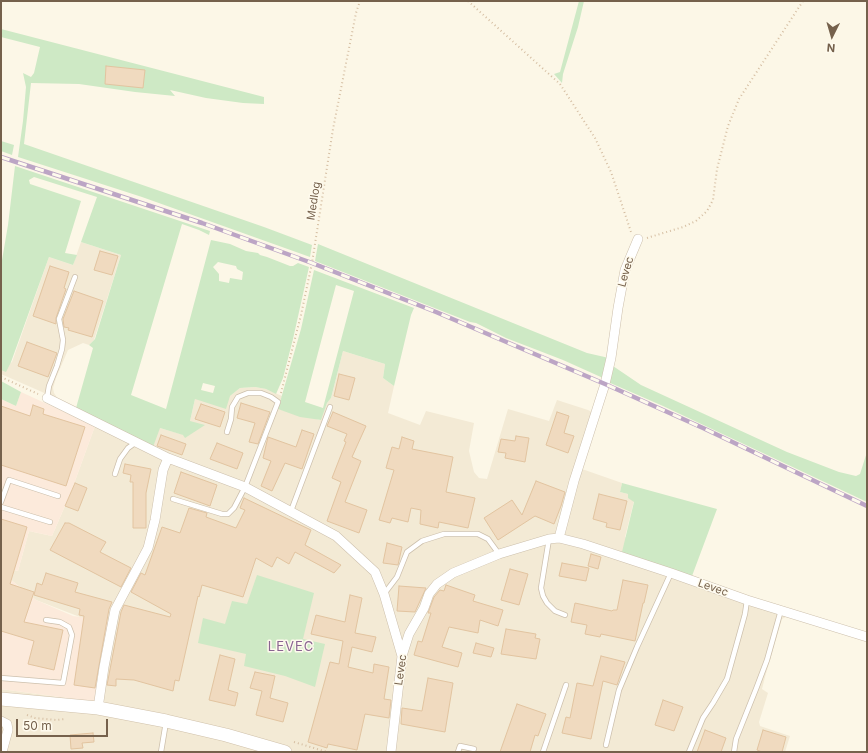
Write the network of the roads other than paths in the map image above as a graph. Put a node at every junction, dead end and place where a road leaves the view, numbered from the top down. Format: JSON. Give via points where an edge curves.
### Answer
{"nodes":[{"id":1,"x":638,"y":240,"type":"road end"},
{"id":2,"x":75,"y":277,"type":"dead end"},
{"id":3,"x":46,"y":398,"type":"joint"},
{"id":4,"x":330,"y":407,"type":"dead end"},
{"id":5,"x":227,"y":432,"type":"dead end"},
{"id":6,"x":135,"y":443,"type":"junction"},
{"id":7,"x":168,"y":458,"type":"junction"},
{"id":8,"x":115,"y":474,"type":"dead end"},
{"id":9,"x":245,"y":487,"type":"junction"},
{"id":10,"x":58,"y":496,"type":"dead end"},
{"id":11,"x":173,"y":499,"type":"dead end"},
{"id":12,"x":1,"y":502,"type":"edge"},
{"id":13,"x":1,"y":507,"type":"edge"},
{"id":14,"x":291,"y":511,"type":"junction"},
{"id":15,"x":50,"y":522,"type":"dead end"},
{"id":16,"x":559,"y":538,"type":"junction"},
{"id":17,"x":548,"y":539,"type":"junction"},
{"id":18,"x":499,"y":554,"type":"junction"},
{"id":19,"x":671,"y":573,"type":"junction"},
{"id":20,"x":384,"y":594,"type":"junction"},
{"id":21,"x":747,"y":600,"type":"junction"},
{"id":22,"x":781,"y":610,"type":"junction"},
{"id":23,"x":565,"y":615,"type":"dead end"},
{"id":24,"x":46,"y":620,"type":"dead end"},
{"id":25,"x":867,"y":637,"type":"edge"},
{"id":26,"x":402,"y":656,"type":"junction"},
{"id":27,"x":1,"y":678,"type":"edge"},
{"id":28,"x":566,"y":685,"type":"dead end"},
{"id":29,"x":1,"y":699,"type":"edge"},
{"id":30,"x":98,"y":708,"type":"junction"},
{"id":31,"x":1,"y":721,"type":"edge"},
{"id":32,"x":166,"y":721,"type":"junction"},
{"id":33,"x":606,"y":745,"type":"dead end"},
{"id":34,"x":256,"y":748,"type":"edge"},
{"id":35,"x":474,"y":749,"type":"dead end"},
{"id":36,"x":2,"y":752,"type":"edge"},
{"id":37,"x":161,"y":752,"type":"edge"},
{"id":38,"x":285,"y":752,"type":"edge"},
{"id":39,"x":392,"y":752,"type":"edge"},
{"id":40,"x":458,"y":752,"type":"edge"},
{"id":41,"x":542,"y":752,"type":"edge"},
{"id":42,"x":689,"y":752,"type":"edge"},
{"id":43,"x":734,"y":752,"type":"edge"}],
"edges":[{"from":1,"to":16,"type":"street","name":"Levec","via":[[625,270],[612,358]]},
{"from":2,"to":3,"type":"lane","via":[[59,319],[62,349]]},
{"from":3,"to":6,"type":"street"},
{"from":4,"to":14,"type":"lane"},
{"from":5,"to":9,"type":"lane","via":[[232,407],[238,397],[248,393],[261,393],[278,402]]},
{"from":6,"to":7,"type":"street"},
{"from":6,"to":8,"type":"lane","via":[[120,459]]},
{"from":7,"to":9,"type":"street"},
{"from":7,"to":30,"type":"street","via":[[163,470],[148,548],[115,610]]},
{"from":9,"to":11,"type":"lane","via":[[228,514]]},
{"from":9,"to":14,"type":"street"},
{"from":10,"to":12,"type":"lane","via":[[9,480]]},
{"from":13,"to":15,"type":"lane"},
{"from":14,"to":20,"type":"street","via":[[336,536],[375,572]]},
{"from":16,"to":17,"type":"street","name":"Levec"},
{"from":16,"to":19,"type":"street","name":"Levec"},
{"from":17,"to":18,"type":"street","name":"Levec"},
{"from":17,"to":23,"type":"lane","via":[[541,588],[547,603],[555,611]]},
{"from":18,"to":20,"type":"lane","via":[[488,539],[478,534],[444,534],[422,541],[407,552],[397,576]]},
{"from":18,"to":26,"type":"street","name":"Levec","via":[[453,573],[436,584],[409,634]]},
{"from":19,"to":21,"type":"street","name":"Levec"},
{"from":19,"to":33,"type":"lane","via":[[619,690]]},
{"from":20,"to":26,"type":"street"},
{"from":21,"to":22,"type":"street","name":"Levec"},
{"from":21,"to":42,"type":"lane","via":[[727,679],[703,718]]},
{"from":22,"to":25,"type":"street","name":"Levec"},
{"from":22,"to":43,"type":"lane","via":[[767,660],[736,739]]},
{"from":24,"to":27,"type":"lane","via":[[70,627],[72,635],[63,683]]},
{"from":26,"to":39,"type":"street","name":"Levec"},
{"from":28,"to":41,"type":"lane"},
{"from":29,"to":30,"type":"main road"},
{"from":30,"to":32,"type":"main road"},
{"from":31,"to":36,"type":"street","via":[[7,724],[8,730]]},
{"from":32,"to":34,"type":"main road","via":[[226,735]]},
{"from":32,"to":37,"type":"lane"},
{"from":34,"to":38,"type":"main road"},
{"from":35,"to":40,"type":"lane","via":[[460,746]]}]}
